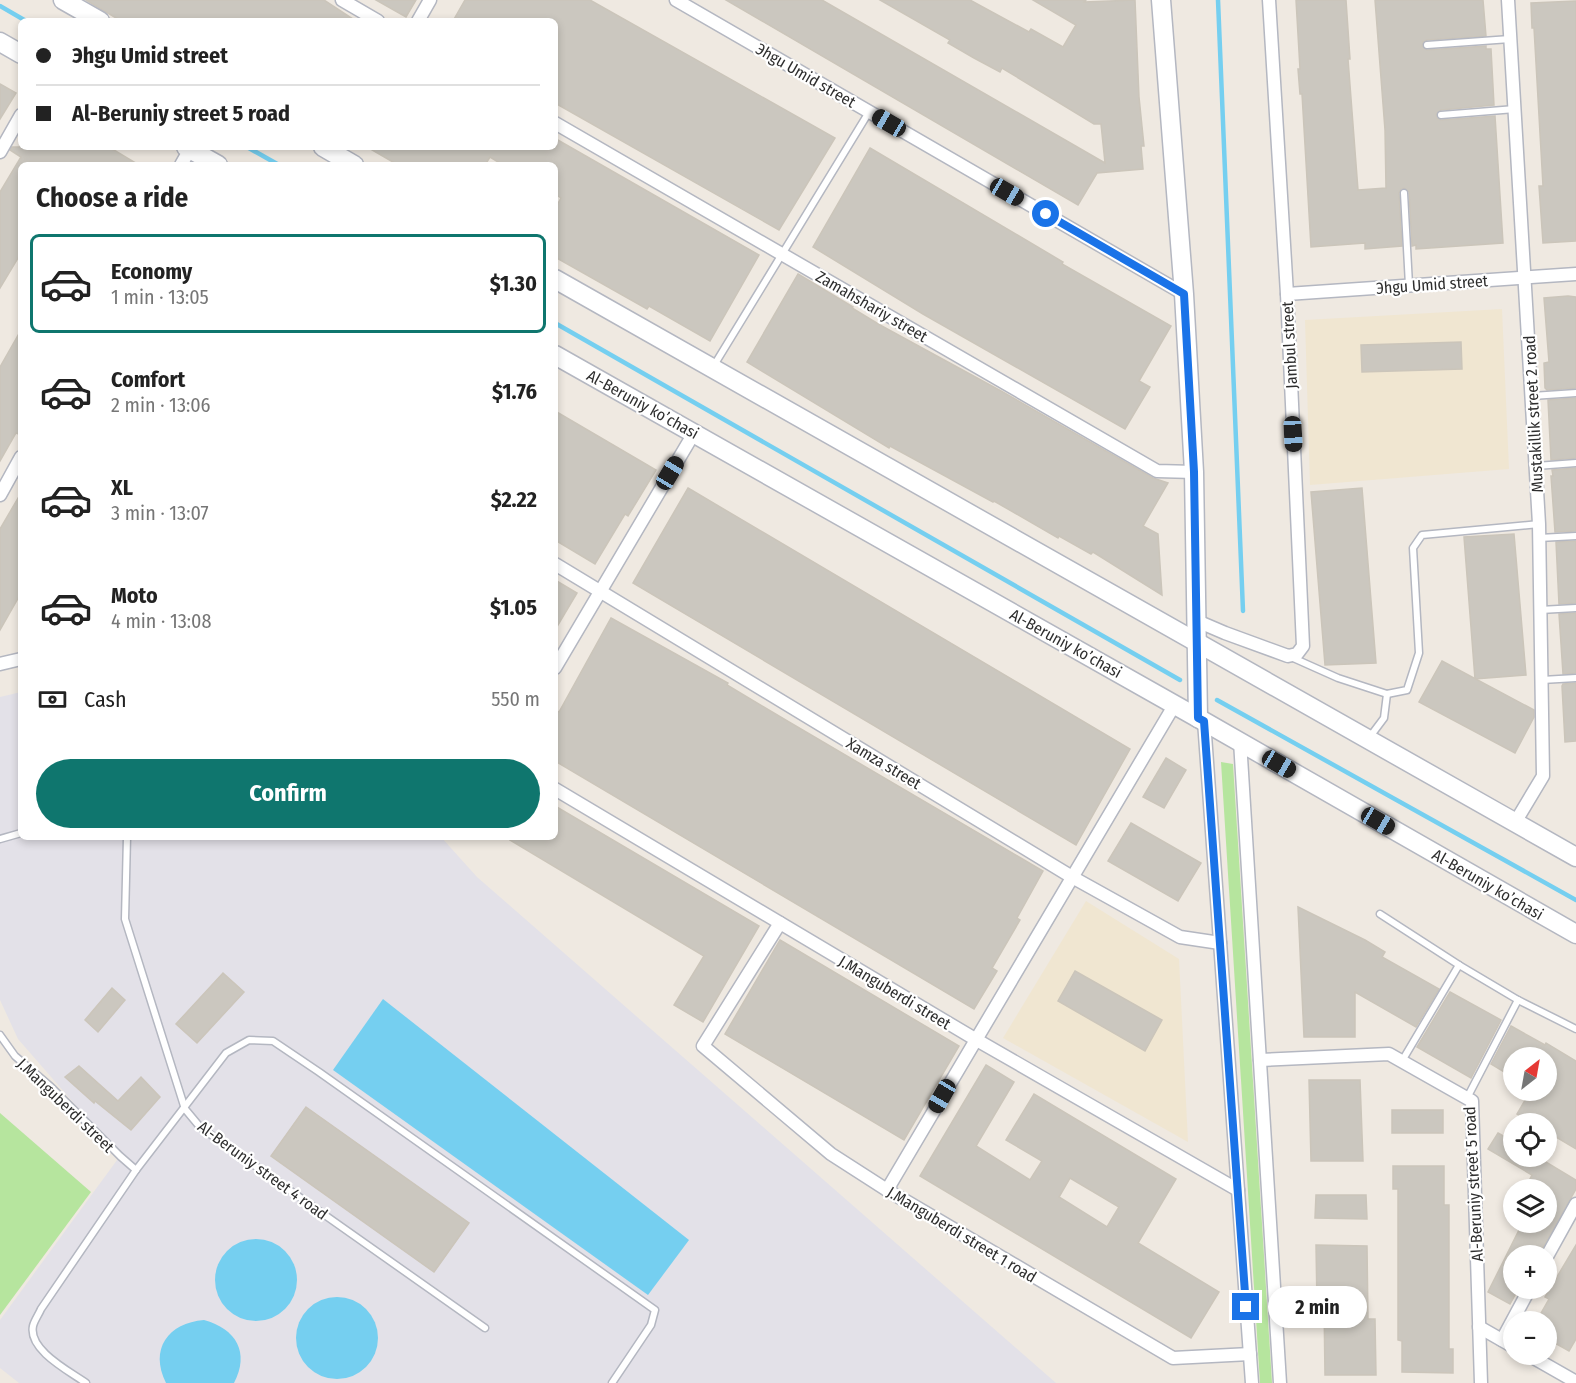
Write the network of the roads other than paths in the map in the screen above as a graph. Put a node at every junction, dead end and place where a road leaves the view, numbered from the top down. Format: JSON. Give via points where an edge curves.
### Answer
{"nodes":[{"id":1,"x":63,"y":0,"type":"edge"},
{"id":2,"x":342,"y":0,"type":"edge"},
{"id":3,"x":430,"y":0,"type":"edge"},
{"id":4,"x":676,"y":0,"type":"edge"},
{"id":5,"x":1269,"y":0,"type":"edge"},
{"id":6,"x":1508,"y":0,"type":"edge"},
{"id":7,"x":1157,"y":2,"type":"edge"},
{"id":8,"x":95,"y":18,"type":"edge"},
{"id":9,"x":373,"y":18,"type":"edge"},
{"id":10,"x":420,"y":18,"type":"edge"},
{"id":11,"x":1511,"y":39,"type":"junction"},
{"id":12,"x":0,"y":42,"type":"edge"},
{"id":13,"x":1427,"y":45,"type":"dead end"},
{"id":14,"x":18,"y":52,"type":"edge"},
{"id":15,"x":1515,"y":110,"type":"junction"},
{"id":16,"x":869,"y":112,"type":"junction"},
{"id":17,"x":1441,"y":115,"type":"dead end"},
{"id":18,"x":18,"y":120,"type":"edge"},
{"id":19,"x":558,"y":125,"type":"edge"},
{"id":20,"x":330,"y":150,"type":"edge"},
{"id":21,"x":0,"y":152,"type":"edge"},
{"id":22,"x":186,"y":154,"type":"edge"},
{"id":23,"x":347,"y":156,"type":"edge"},
{"id":24,"x":209,"y":162,"type":"edge"},
{"id":25,"x":1404,"y":193,"type":"dead end"},
{"id":26,"x":782,"y":255,"type":"junction"},
{"id":27,"x":1576,"y":274,"type":"edge"},
{"id":28,"x":1526,"y":277,"type":"junction"},
{"id":29,"x":558,"y":281,"type":"edge"},
{"id":30,"x":1409,"y":285,"type":"junction"},
{"id":31,"x":1184,"y":294,"type":"junction"},
{"id":32,"x":1287,"y":294,"type":"junction"},
{"id":33,"x":558,"y":357,"type":"edge"},
{"id":34,"x":713,"y":368,"type":"junction"},
{"id":35,"x":1576,"y":393,"type":"edge"},
{"id":36,"x":1532,"y":396,"type":"junction"},
{"id":37,"x":694,"y":433,"type":"junction"},
{"id":38,"x":18,"y":462,"type":"edge"},
{"id":39,"x":1576,"y":463,"type":"edge"},
{"id":40,"x":1536,"y":466,"type":"junction"},
{"id":41,"x":1194,"y":472,"type":"junction"},
{"id":42,"x":0,"y":495,"type":"edge"},
{"id":43,"x":1539,"y":524,"type":"junction"},
{"id":44,"x":1576,"y":536,"type":"edge"},
{"id":45,"x":1539,"y":538,"type":"junction"},
{"id":46,"x":558,"y":566,"type":"edge"},
{"id":47,"x":601,"y":591,"type":"junction"},
{"id":48,"x":1576,"y":608,"type":"edge"},
{"id":49,"x":1540,"y":610,"type":"junction"},
{"id":50,"x":1197,"y":621,"type":"junction"},
{"id":51,"x":1198,"y":642,"type":"junction"},
{"id":52,"x":1288,"y":656,"type":"junction"},
{"id":53,"x":18,"y":660,"type":"edge"},
{"id":54,"x":558,"y":663,"type":"edge"},
{"id":55,"x":0,"y":664,"type":"edge"},
{"id":56,"x":1576,"y":678,"type":"edge"},
{"id":57,"x":1542,"y":680,"type":"junction"},
{"id":58,"x":1386,"y":694,"type":"junction"},
{"id":59,"x":1175,"y":704,"type":"junction"},
{"id":60,"x":1201,"y":719,"type":"junction"},
{"id":61,"x":1369,"y":738,"type":"junction"},
{"id":62,"x":1240,"y":741,"type":"junction"},
{"id":63,"x":558,"y":791,"type":"edge"},
{"id":64,"x":1516,"y":821,"type":"junction"},
{"id":65,"x":18,"y":834,"type":"edge"},
{"id":66,"x":0,"y":839,"type":"edge"},
{"id":67,"x":127,"y":840,"type":"edge"},
{"id":68,"x":1576,"y":856,"type":"edge"},
{"id":69,"x":1072,"y":877,"type":"junction"},
{"id":70,"x":1380,"y":914,"type":"dead end"},
{"id":71,"x":780,"y":923,"type":"junction"},
{"id":72,"x":1576,"y":934,"type":"edge"},
{"id":73,"x":1220,"y":943,"type":"junction"},
{"id":74,"x":1459,"y":965,"type":"junction"},
{"id":75,"x":1518,"y":1000,"type":"junction"},
{"id":76,"x":1576,"y":1029,"type":"edge"},
{"id":77,"x":0,"y":1035,"type":"edge"},
{"id":78,"x":975,"y":1040,"type":"junction"},
{"id":79,"x":1260,"y":1060,"type":"junction"},
{"id":80,"x":1402,"y":1061,"type":"junction"},
{"id":81,"x":1467,"y":1098,"type":"junction"},
{"id":82,"x":185,"y":1109,"type":"junction"},
{"id":83,"x":136,"y":1170,"type":"junction"},
{"id":84,"x":887,"y":1190,"type":"junction"},
{"id":85,"x":1238,"y":1190,"type":"junction"},
{"id":86,"x":1576,"y":1204,"type":"edge"},
{"id":87,"x":1553,"y":1245,"type":"edge"},
{"id":88,"x":1524,"y":1299,"type":"edge"},
{"id":89,"x":1479,"y":1327,"type":"junction"},
{"id":90,"x":485,"y":1328,"type":"dead end"},
{"id":91,"x":1502,"y":1340,"type":"joint"},
{"id":92,"x":1250,"y":1354,"type":"junction"},
{"id":93,"x":1546,"y":1365,"type":"edge"},
{"id":94,"x":1576,"y":1382,"type":"edge"},
{"id":95,"x":86,"y":1383,"type":"edge"},
{"id":96,"x":612,"y":1383,"type":"edge"},
{"id":97,"x":1252,"y":1383,"type":"edge"},
{"id":98,"x":1280,"y":1383,"type":"edge"},
{"id":99,"x":1481,"y":1383,"type":"edge"}],
"edges":[{"from":1,"to":8,"type":"main road"},
{"from":2,"to":9,"type":"street"},
{"from":3,"to":10,"type":"street"},
{"from":4,"to":16,"type":"street","name":"Эhgu Umid street"},
{"from":5,"to":32,"type":"street","name":"Jambul street"},
{"from":6,"to":11,"type":"street","name":"Mustakillik street 2 road"},
{"from":7,"to":31,"type":"main road"},
{"from":11,"to":13,"type":"lane"},
{"from":11,"to":15,"type":"street","name":"Mustakillik street 2 road"},
{"from":12,"to":14,"type":"main road"},
{"from":15,"to":17,"type":"lane"},
{"from":15,"to":28,"type":"street","name":"Mustakillik street 2 road"},
{"from":16,"to":26,"type":"lane"},
{"from":16,"to":31,"type":"street","name":"Эhgu Umid street"},
{"from":18,"to":21,"type":"street"},
{"from":19,"to":26,"type":"street","name":"Zamahshariy street"},
{"from":20,"to":23,"type":"main road"},
{"from":22,"to":24,"type":"main road"},
{"from":25,"to":30,"type":"lane"},
{"from":26,"to":34,"type":"lane"},
{"from":26,"to":41,"type":"street","name":"Zamahshariy street","via":[[1157,471]]},
{"from":27,"to":28,"type":"street","name":"Эhgu Umid street"},
{"from":28,"to":30,"type":"street","name":"Эhgu Umid street"},
{"from":28,"to":36,"type":"street","name":"Mustakillik street 2 road"},
{"from":29,"to":34,"type":"main road"},
{"from":30,"to":32,"type":"street","name":"Эhgu Umid street"},
{"from":31,"to":41,"type":"main road"},
{"from":32,"to":52,"type":"street","name":"Jambul street","via":[[1303,646],[1297,654]]},
{"from":33,"to":37,"type":"main road","name":"Al-Beruniy ko’chasi"},
{"from":34,"to":51,"type":"main road"},
{"from":35,"to":36,"type":"lane"},
{"from":36,"to":40,"type":"street","name":"Mustakillik street 2 road"},
{"from":37,"to":47,"type":"street"},
{"from":37,"to":59,"type":"main road","name":"Al-Beruniy ko’chasi"},
{"from":38,"to":42,"type":"street"},
{"from":39,"to":40,"type":"lane"},
{"from":40,"to":43,"type":"street","name":"Mustakillik street 2 road"},
{"from":41,"to":50,"type":"main road"},
{"from":43,"to":45,"type":"street","name":"Mustakillik street 2 road"},
{"from":43,"to":58,"type":"lane","via":[[1422,535],[1413,548],[1419,653],[1407,690]]},
{"from":44,"to":45,"type":"lane"},
{"from":45,"to":49,"type":"street","name":"Mustakillik street 2 road"},
{"from":46,"to":47,"type":"street","name":"Xamza street"},
{"from":47,"to":54,"type":"street"},
{"from":47,"to":69,"type":"street","name":"Xamza street"},
{"from":48,"to":49,"type":"lane"},
{"from":49,"to":57,"type":"street","name":"Mustakillik street 2 road"},
{"from":50,"to":51,"type":"main road"},
{"from":50,"to":52,"type":"street"},
{"from":51,"to":60,"type":"main road"},
{"from":51,"to":61,"type":"main road"},
{"from":52,"to":58,"type":"lane"},
{"from":53,"to":55,"type":"street"},
{"from":56,"to":57,"type":"lane"},
{"from":57,"to":64,"type":"street","name":"Mustakillik street 2 road","via":[[1543,776]]},
{"from":58,"to":61,"type":"lane","via":[[1384,718]]},
{"from":59,"to":60,"type":"main road","name":"Al-Beruniy ko’chasi"},
{"from":59,"to":69,"type":"street"},
{"from":60,"to":62,"type":"main road","name":"Al-Beruniy ko’chasi"},
{"from":60,"to":73,"type":"street"},
{"from":61,"to":64,"type":"main road"},
{"from":62,"to":72,"type":"main road","name":"Al-Beruniy ko’chasi"},
{"from":62,"to":79,"type":"street"},
{"from":63,"to":71,"type":"street","name":"J.Manguberdi street"},
{"from":64,"to":68,"type":"main road"},
{"from":65,"to":66,"type":"lane"},
{"from":67,"to":82,"type":"lane","name":"Al-Beruniy street 4 road","via":[[125,919]]},
{"from":69,"to":73,"type":"street","name":"Xamza street","via":[[1180,937]]},
{"from":69,"to":78,"type":"street"},
{"from":70,"to":74,"type":"lane"},
{"from":71,"to":78,"type":"street","name":"J.Manguberdi street"},
{"from":71,"to":84,"type":"street","name":"J.Manguberdi street 1 road","via":[[703,1046],[831,1154]]},
{"from":73,"to":85,"type":"street"},
{"from":74,"to":75,"type":"lane"},
{"from":74,"to":80,"type":"lane"},
{"from":75,"to":76,"type":"lane"},
{"from":75,"to":81,"type":"lane"},
{"from":77,"to":83,"type":"lane","name":"J.Manguberdi street","via":[[15,1056]]},
{"from":78,"to":84,"type":"street"},
{"from":78,"to":85,"type":"street","name":"J.Manguberdi street"},
{"from":79,"to":80,"type":"street","name":"Al-Beruniy street 5 road","via":[[1389,1054]]},
{"from":79,"to":98,"type":"street"},
{"from":80,"to":81,"type":"street","name":"Al-Beruniy street 5 road"},
{"from":81,"to":89,"type":"street","name":"Al-Beruniy street 5 road","via":[[1472,1101]]},
{"from":82,"to":83,"type":"lane"},
{"from":82,"to":90,"type":"lane","name":"Al-Beruniy street 4 road","via":[[200,1127]]},
{"from":82,"to":96,"type":"lane","via":[[226,1053],[249,1040],[273,1041],[655,1310],[651,1325]]},
{"from":83,"to":95,"type":"lane","via":[[41,1309],[33,1327],[36,1343],[45,1354]]},
{"from":84,"to":92,"type":"street","name":"J.Manguberdi street 1 road","via":[[1173,1358]]},
{"from":85,"to":92,"type":"street"},
{"from":86,"to":87,"type":"street"},
{"from":88,"to":91,"type":"street"},
{"from":89,"to":91,"type":"street"},
{"from":89,"to":99,"type":"street","name":"Al-Beruniy street 5 road"},
{"from":92,"to":97,"type":"street"},
{"from":93,"to":94,"type":"street"}]}
